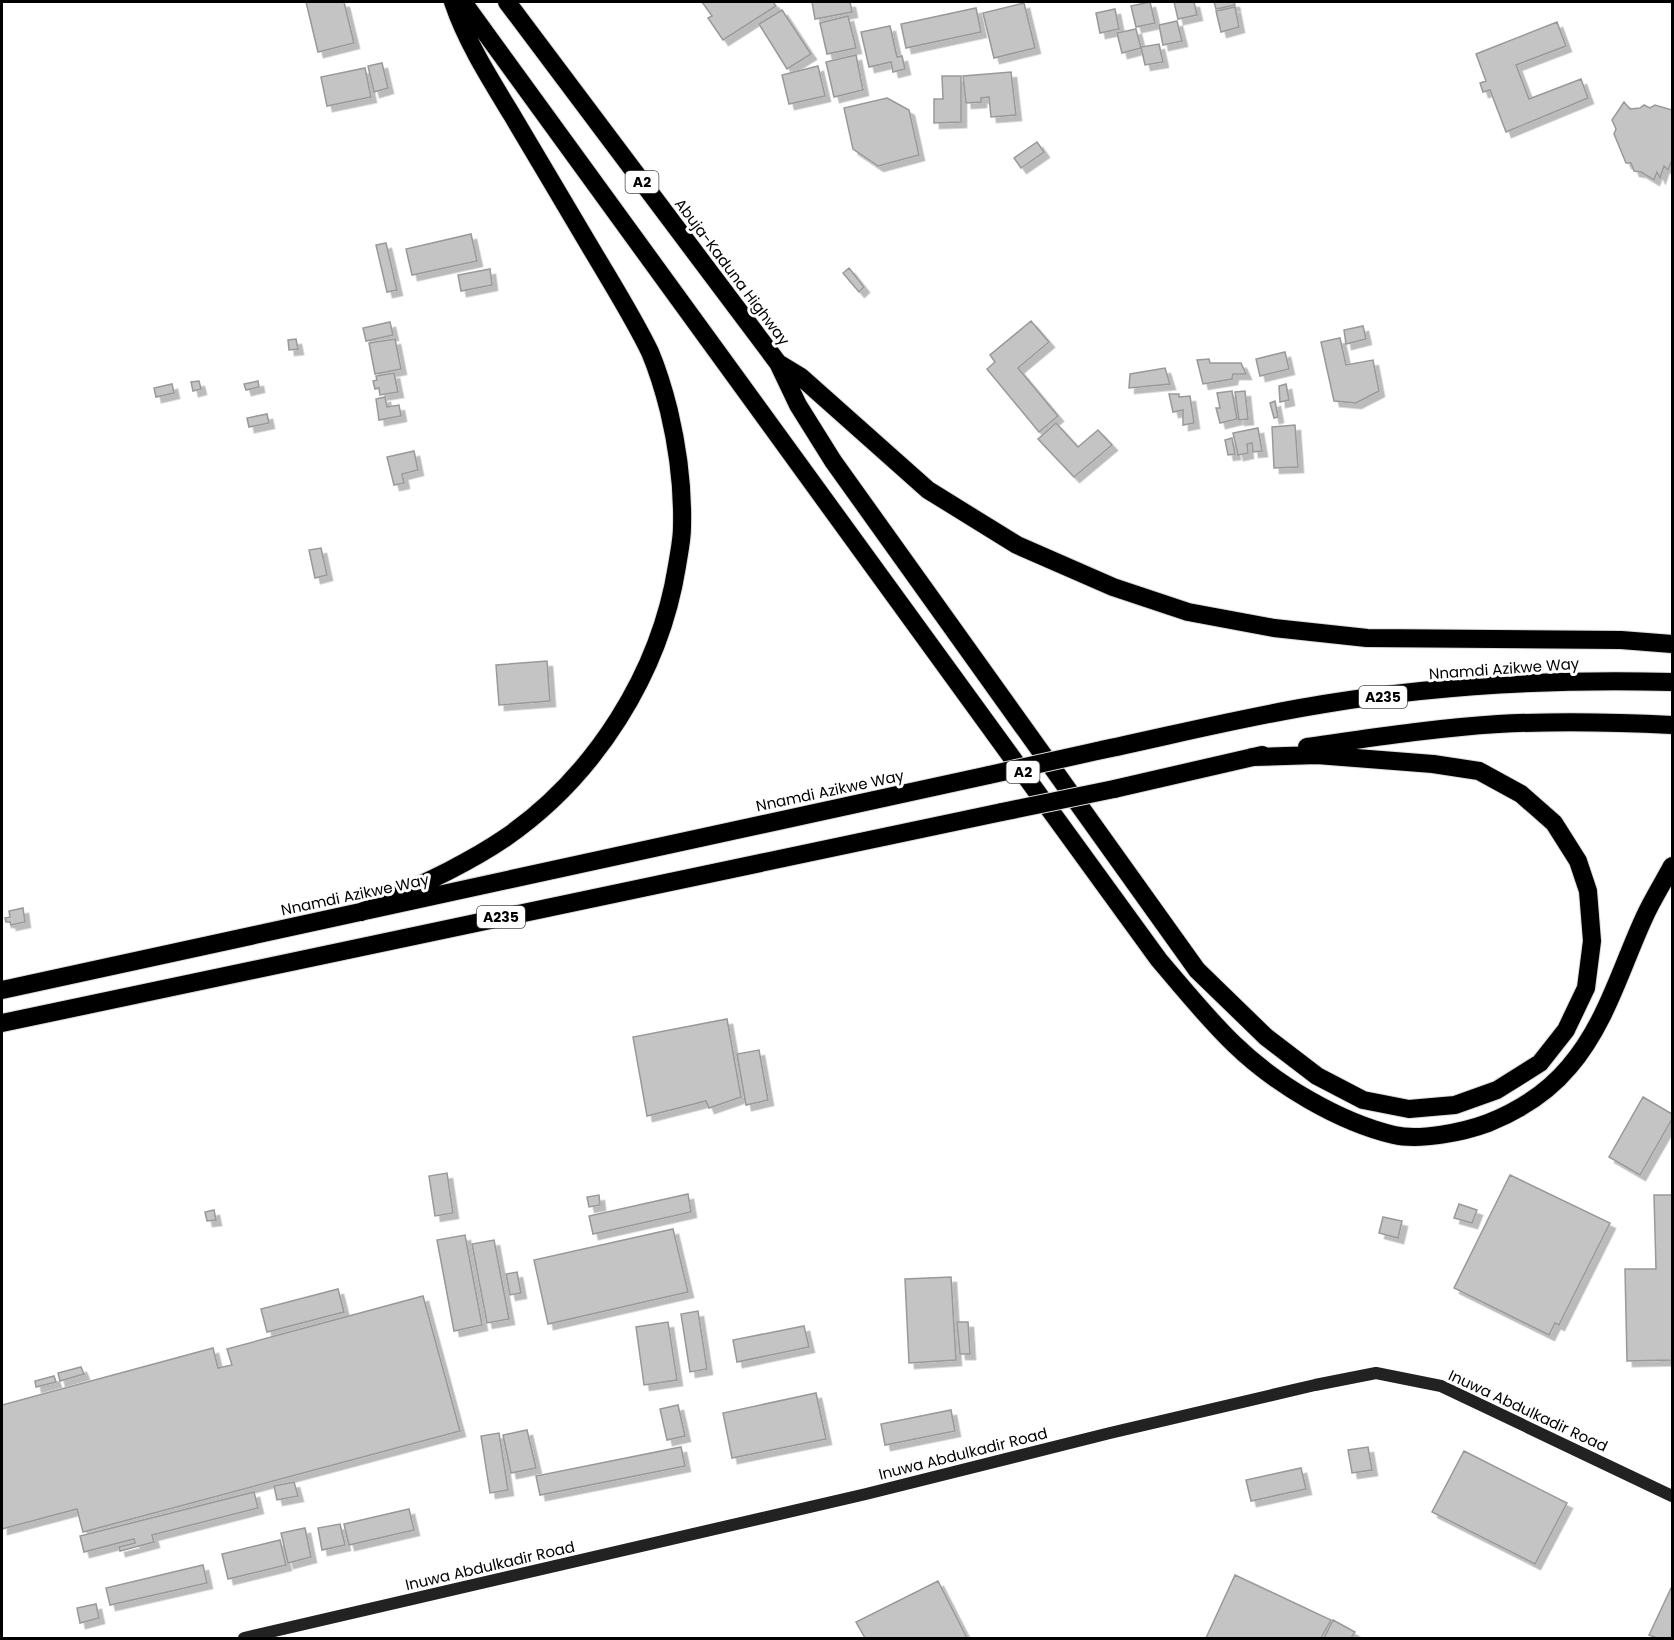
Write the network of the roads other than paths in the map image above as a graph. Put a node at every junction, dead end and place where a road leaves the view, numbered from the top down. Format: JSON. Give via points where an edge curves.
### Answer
{"nodes":[{"id":1,"x":453,"y":2,"type":"edge"},
{"id":2,"x":463,"y":2,"type":"edge"},
{"id":3,"x":507,"y":2,"type":"edge"},
{"id":4,"x":778,"y":363,"type":"junction"},
{"id":5,"x":1672,"y":644,"type":"edge"},
{"id":6,"x":1672,"y":682,"type":"edge"},
{"id":7,"x":1672,"y":725,"type":"edge"},
{"id":8,"x":1252,"y":757,"type":"junction"},
{"id":9,"x":1672,"y":866,"type":"edge"},
{"id":10,"x":361,"y":912,"type":"junction"},
{"id":11,"x":2,"y":990,"type":"edge"},
{"id":12,"x":2,"y":1023,"type":"edge"},
{"id":13,"x":1672,"y":1496,"type":"edge"},
{"id":14,"x":244,"y":1638,"type":"edge"}],
"edges":[{"from":1,"to":10,"type":"highway","via":[[494,84],[650,353],[675,437],[682,529],[667,613],[653,653],[606,738],[547,804],[498,842],[464,864]]},
{"from":2,"to":9,"type":"highway","number":"A2","via":[[1159,960],[1236,1045],[1270,1073],[1310,1101],[1396,1135],[1434,1136],[1472,1129],[1512,1114],[1569,1068],[1593,1035]]},
{"from":3,"to":4,"type":"highway","name":"Abuja-Kaduna Highway","number":"A2"},
{"from":4,"to":5,"type":"highway","number":"A2","via":[[801,376],[928,490],[1017,545],[1113,587],[1188,612],[1274,628],[1367,638]]},
{"from":4,"to":8,"type":"highway","via":[[798,405],[833,461],[1197,970],[1266,1037],[1317,1076],[1362,1100],[1409,1109],[1455,1105],[1497,1090],[1540,1063],[1566,1030],[1586,988],[1592,941],[1588,891],[1578,861],[1554,823],[1521,794],[1479,771],[1317,755]]},
{"from":6,"to":10,"type":"highway","name":"Nnamdi Azikwe Way","number":"A235","bridge":true,"via":[[1514,685],[1312,706]]},
{"from":7,"to":8,"type":"highway","number":"A235","via":[[1497,724],[1408,732]]},
{"from":8,"to":12,"type":"highway","number":"A235","bridge":true},
{"from":10,"to":11,"type":"highway","name":"Nnamdi Azikwe Way","number":"A235"},
{"from":13,"to":14,"type":"street","name":"Inuwa Abdulkadir Road","via":[[1441,1386],[1376,1373]]}]}
